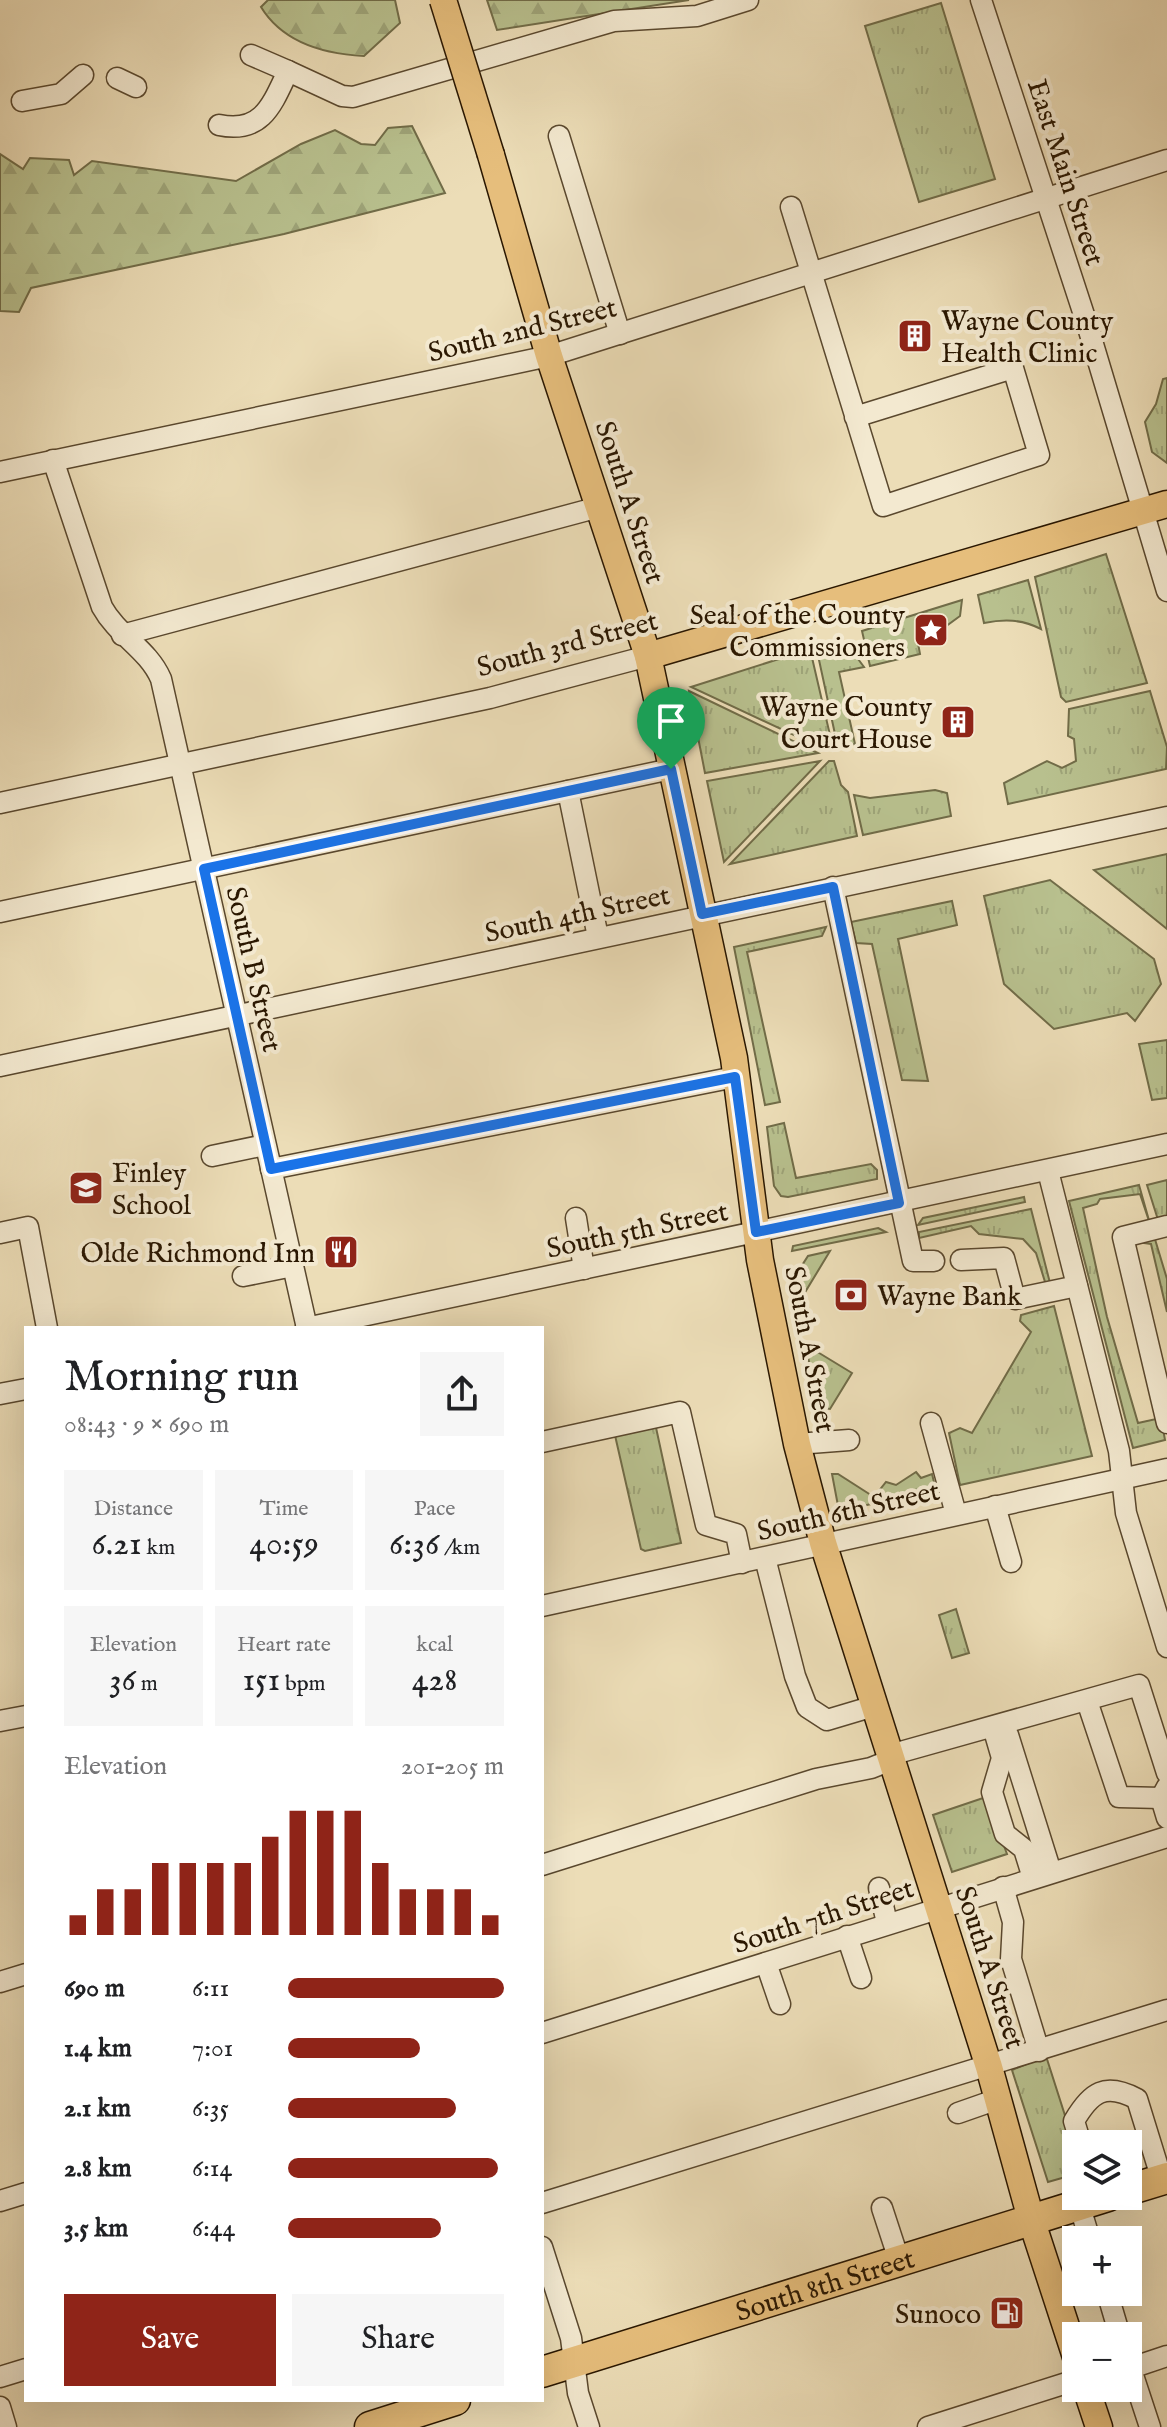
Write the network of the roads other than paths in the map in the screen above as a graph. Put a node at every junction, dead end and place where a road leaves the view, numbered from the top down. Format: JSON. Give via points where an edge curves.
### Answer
{"nodes":[{"id":1,"x":443,"y":0,"type":"edge"},
{"id":2,"x":748,"y":0,"type":"edge"},
{"id":3,"x":981,"y":0,"type":"edge"},
{"id":4,"x":251,"y":55,"type":"dead end"},
{"id":5,"x":288,"y":71,"type":"junction"},
{"id":6,"x":83,"y":75,"type":"dead end"},
{"id":7,"x":117,"y":78,"type":"dead end"},
{"id":8,"x":136,"y":87,"type":"dead end"},
{"id":9,"x":22,"y":101,"type":"dead end"},
{"id":10,"x":219,"y":125,"type":"dead end"},
{"id":11,"x":559,"y":136,"type":"dead end"},
{"id":12,"x":1167,"y":160,"type":"edge"},
{"id":13,"x":1047,"y":199,"type":"junction"},
{"id":14,"x":791,"y":207,"type":"dead end"},
{"id":15,"x":809,"y":274,"type":"junction"},
{"id":16,"x":620,"y":334,"type":"junction"},
{"id":17,"x":549,"y":356,"type":"junction"},
{"id":18,"x":855,"y":417,"type":"junction"},
{"id":19,"x":53,"y":460,"type":"junction"},
{"id":20,"x":0,"y":472,"type":"edge"},
{"id":21,"x":599,"y":507,"type":"junction"},
{"id":22,"x":1154,"y":507,"type":"edge"},
{"id":23,"x":1167,"y":591,"type":"edge"},
{"id":24,"x":122,"y":635,"type":"junction"},
{"id":25,"x":648,"y":656,"type":"junction"},
{"id":26,"x":181,"y":765,"type":"junction"},
{"id":27,"x":671,"y":769,"type":"junction"},
{"id":28,"x":568,"y":791,"type":"junction"},
{"id":29,"x":0,"y":803,"type":"edge"},
{"id":30,"x":1167,"y":817,"type":"edge"},
{"id":31,"x":204,"y":869,"type":"junction"},
{"id":32,"x":833,"y":887,"type":"junction"},
{"id":33,"x":0,"y":912,"type":"edge"},
{"id":34,"x":702,"y":914,"type":"junction"},
{"id":35,"x":598,"y":937,"type":"junction"},
{"id":36,"x":236,"y":1017,"type":"junction"},
{"id":37,"x":0,"y":1066,"type":"edge"},
{"id":38,"x":735,"y":1077,"type":"junction"},
{"id":39,"x":1167,"y":1144,"type":"edge"},
{"id":40,"x":265,"y":1145,"type":"junction"},
{"id":41,"x":212,"y":1156,"type":"dead end"},
{"id":42,"x":271,"y":1169,"type":"junction"},
{"id":43,"x":1048,"y":1171,"type":"junction"},
{"id":44,"x":899,"y":1203,"type":"junction"},
{"id":45,"x":576,"y":1218,"type":"dead end"},
{"id":46,"x":1167,"y":1226,"type":"edge"},
{"id":47,"x":756,"y":1232,"type":"junction"},
{"id":48,"x":0,"y":1233,"type":"edge"},
{"id":49,"x":961,"y":1260,"type":"dead end"},
{"id":50,"x":934,"y":1261,"type":"dead end"},
{"id":51,"x":293,"y":1266,"type":"junction"},
{"id":52,"x":584,"y":1269,"type":"junction"},
{"id":53,"x":243,"y":1276,"type":"dead end"},
{"id":54,"x":1077,"y":1286,"type":"junction"},
{"id":55,"x":47,"y":1326,"type":"edge"},
{"id":56,"x":307,"y":1326,"type":"edge"},
{"id":57,"x":316,"y":1326,"type":"edge"},
{"id":58,"x":24,"y":1389,"type":"edge"},
{"id":59,"x":0,"y":1394,"type":"edge"},
{"id":60,"x":931,"y":1423,"type":"dead end"},
{"id":61,"x":1167,"y":1423,"type":"edge"},
{"id":62,"x":849,"y":1440,"type":"dead end"},
{"id":63,"x":544,"y":1442,"type":"edge"},
{"id":64,"x":797,"y":1444,"type":"junction"},
{"id":65,"x":1167,"y":1469,"type":"edge"},
{"id":66,"x":1120,"y":1479,"type":"junction"},
{"id":67,"x":995,"y":1506,"type":"junction"},
{"id":68,"x":956,"y":1514,"type":"junction"},
{"id":69,"x":823,"y":1543,"type":"junction"},
{"id":70,"x":765,"y":1558,"type":"junction"},
{"id":71,"x":1011,"y":1562,"type":"dead end"},
{"id":72,"x":742,"y":1563,"type":"junction"},
{"id":73,"x":544,"y":1606,"type":"edge"},
{"id":74,"x":1167,"y":1647,"type":"edge"},
{"id":75,"x":1087,"y":1701,"type":"junction"},
{"id":76,"x":874,"y":1706,"type":"junction"},
{"id":77,"x":24,"y":1716,"type":"edge"},
{"id":78,"x":0,"y":1721,"type":"edge"},
{"id":79,"x":999,"y":1725,"type":"junction"},
{"id":80,"x":891,"y":1758,"type":"junction"},
{"id":81,"x":1167,"y":1773,"type":"edge"},
{"id":82,"x":1165,"y":1801,"type":"edge"},
{"id":83,"x":1167,"y":1837,"type":"edge"},
{"id":84,"x":544,"y":1864,"type":"edge"},
{"id":85,"x":1042,"y":1875,"type":"junction"},
{"id":86,"x":1003,"y":1887,"type":"junction"},
{"id":87,"x":879,"y":1888,"type":"dead end"},
{"id":88,"x":938,"y":1907,"type":"junction"},
{"id":89,"x":887,"y":1923,"type":"junction"},
{"id":90,"x":847,"y":1936,"type":"junction"},
{"id":91,"x":766,"y":1963,"type":"junction"},
{"id":92,"x":24,"y":1975,"type":"edge"},
{"id":93,"x":861,"y":1978,"type":"dead end"},
{"id":94,"x":0,"y":1982,"type":"edge"},
{"id":95,"x":780,"y":2004,"type":"dead end"},
{"id":96,"x":1167,"y":2010,"type":"edge"},
{"id":97,"x":544,"y":2032,"type":"edge"},
{"id":98,"x":1039,"y":2051,"type":"junction"},
{"id":99,"x":989,"y":2067,"type":"junction"},
{"id":100,"x":998,"y":2099,"type":"junction"},
{"id":101,"x":958,"y":2113,"type":"dead end"},
{"id":102,"x":1077,"y":2130,"type":"edge"},
{"id":103,"x":1164,"y":2179,"type":"edge"},
{"id":104,"x":1142,"y":2186,"type":"edge"},
{"id":105,"x":24,"y":2194,"type":"edge"},
{"id":106,"x":0,"y":2201,"type":"edge"},
{"id":107,"x":544,"y":2202,"type":"edge"},
{"id":108,"x":882,"y":2208,"type":"dead end"},
{"id":109,"x":1062,"y":2209,"type":"edge"},
{"id":110,"x":1031,"y":2219,"type":"junction"},
{"id":111,"x":544,"y":2253,"type":"edge"},
{"id":112,"x":899,"y":2260,"type":"junction"},
{"id":113,"x":1065,"y":2322,"type":"edge"},
{"id":114,"x":1167,"y":2356,"type":"edge"},
{"id":115,"x":575,"y":2362,"type":"junction"},
{"id":116,"x":1142,"y":2363,"type":"edge"},
{"id":117,"x":24,"y":2370,"type":"edge"},
{"id":118,"x":544,"y":2371,"type":"edge"},
{"id":119,"x":0,"y":2377,"type":"edge"},
{"id":120,"x":1062,"y":2384,"type":"edge"},
{"id":121,"x":449,"y":2402,"type":"edge"},
{"id":122,"x":1091,"y":2402,"type":"edge"},
{"id":123,"x":1141,"y":2402,"type":"edge"},
{"id":124,"x":0,"y":2407,"type":"edge"},
{"id":125,"x":6,"y":2427,"type":"edge"},
{"id":126,"x":370,"y":2427,"type":"edge"},
{"id":127,"x":589,"y":2427,"type":"edge"},
{"id":128,"x":928,"y":2427,"type":"edge"},
{"id":129,"x":1099,"y":2427,"type":"edge"},
{"id":130,"x":1150,"y":2427,"type":"edge"}],
"edges":[{"from":1,"to":17,"type":"main road","name":"South A Street","bridge":true},
{"from":2,"to":5,"type":"street","via":[[697,16],[614,21],[367,94],[342,96]]},
{"from":3,"to":13,"type":"street","name":"East Main Street"},
{"from":4,"to":5,"type":"street"},
{"from":5,"to":10,"type":"street","via":[[254,124]]},
{"from":6,"to":9,"type":"street","via":[[61,94]]},
{"from":7,"to":8,"type":"street"},
{"from":11,"to":16,"type":"street"},
{"from":12,"to":13,"type":"street","name":"South 2nd Street"},
{"from":13,"to":15,"type":"street","name":"South 2nd Street"},
{"from":13,"to":22,"type":"street","name":"East Main Street"},
{"from":14,"to":15,"type":"street"},
{"from":15,"to":16,"type":"street","name":"South 2nd Street"},
{"from":15,"to":18,"type":"street"},
{"from":16,"to":17,"type":"street","name":"South 2nd Street"},
{"from":17,"to":19,"type":"street","name":"South 2nd Street"},
{"from":17,"to":21,"type":"main road","name":"South A Street"},
{"from":18,"to":18,"type":"street","via":[[883,506],[1039,455],[1013,368]]},
{"from":19,"to":20,"type":"street","name":"South 2nd Street"},
{"from":19,"to":24,"type":"street","name":"South B Street","via":[[102,607]]},
{"from":21,"to":24,"type":"street"},
{"from":21,"to":25,"type":"main road","name":"South A Street"},
{"from":22,"to":23,"type":"street","name":"East Main Street"},
{"from":22,"to":25,"type":"main road","name":"South 3rd Street"},
{"from":24,"to":26,"type":"street","name":"South B Street","via":[[155,665]]},
{"from":25,"to":26,"type":"street","name":"South 3rd Street","via":[[490,698]]},
{"from":25,"to":27,"type":"main road","name":"South A Street"},
{"from":26,"to":29,"type":"street","name":"South 3rd Street"},
{"from":26,"to":31,"type":"street","name":"South B Street"},
{"from":27,"to":28,"type":"street"},
{"from":27,"to":34,"type":"main road","name":"South A Street"},
{"from":28,"to":31,"type":"street"},
{"from":28,"to":35,"type":"street"},
{"from":30,"to":32,"type":"street","name":"South 4th Street"},
{"from":31,"to":33,"type":"street"},
{"from":31,"to":36,"type":"street","name":"South B Street"},
{"from":32,"to":34,"type":"street","name":"South 4th Street"},
{"from":32,"to":44,"type":"street"},
{"from":34,"to":35,"type":"street","name":"South 4th Street"},
{"from":34,"to":38,"type":"main road","name":"South A Street"},
{"from":35,"to":36,"type":"street","name":"South 4th Street"},
{"from":36,"to":37,"type":"street","name":"South 4th Street"},
{"from":36,"to":40,"type":"street","name":"South B Street"},
{"from":38,"to":42,"type":"street"},
{"from":38,"to":47,"type":"main road","name":"South A Street"},
{"from":39,"to":43,"type":"street","name":"South 5th Street"},
{"from":40,"to":41,"type":"street"},
{"from":40,"to":42,"type":"street","name":"South B Street"},
{"from":42,"to":51,"type":"street","name":"South B Street"},
{"from":43,"to":44,"type":"street","name":"South 5th Street"},
{"from":43,"to":54,"type":"street"},
{"from":44,"to":47,"type":"street","name":"South 5th Street"},
{"from":44,"to":50,"type":"street","via":[[913,1261]]},
{"from":45,"to":52,"type":"street"},
{"from":46,"to":61,"type":"street","via":[[1123,1237]]},
{"from":47,"to":52,"type":"street","name":"South 5th Street"},
{"from":47,"to":64,"type":"main road","name":"South A Street"},
{"from":48,"to":55,"type":"street","via":[[28,1227]]},
{"from":49,"to":54,"type":"street","via":[[1004,1258],[1015,1299]]},
{"from":51,"to":53,"type":"street"},
{"from":51,"to":56,"type":"street","name":"South B Street"},
{"from":52,"to":57,"type":"street","name":"South 5th Street"},
{"from":54,"to":66,"type":"street","via":[[1119,1451]]},
{"from":58,"to":59,"type":"street"},
{"from":60,"to":68,"type":"street"},
{"from":62,"to":64,"type":"street"},
{"from":63,"to":72,"type":"street","via":[[680,1412],[706,1525],[736,1534]]},
{"from":64,"to":69,"type":"main road","name":"South A Street"},
{"from":65,"to":66,"type":"street","name":"South 6th Street"},
{"from":66,"to":67,"type":"street","name":"South 6th Street"},
{"from":66,"to":74,"type":"street"},
{"from":67,"to":68,"type":"street","name":"South 6th Street"},
{"from":67,"to":71,"type":"street"},
{"from":68,"to":69,"type":"street","name":"South 6th Street"},
{"from":69,"to":70,"type":"street","name":"South 6th Street"},
{"from":69,"to":76,"type":"main road","name":"South A Street"},
{"from":70,"to":72,"type":"street","name":"South 6th Street"},
{"from":70,"to":76,"type":"street","via":[[807,1707],[827,1720]]},
{"from":72,"to":73,"type":"street","name":"South 6th Street"},
{"from":75,"to":79,"type":"street"},
{"from":75,"to":81,"type":"street","via":[[1139,1685]]},
{"from":75,"to":82,"type":"street","via":[[1119,1797]]},
{"from":76,"to":80,"type":"main road","name":"South A Street"},
{"from":77,"to":78,"type":"street"},
{"from":79,"to":80,"type":"street"},
{"from":79,"to":85,"type":"street"},
{"from":79,"to":85,"type":"street","via":[[1002,1758],[992,1792],[1005,1834],[1024,1849]]},
{"from":80,"to":84,"type":"street"},
{"from":80,"to":88,"type":"main road","name":"South A Street"},
{"from":83,"to":85,"type":"street","name":"South 7th Street"},
{"from":85,"to":86,"type":"street","name":"South 7th Street"},
{"from":86,"to":88,"type":"street","name":"South 7th Street"},
{"from":86,"to":98,"type":"street","via":[[1013,1922],[1011,1959]]},
{"from":87,"to":89,"type":"street"},
{"from":88,"to":89,"type":"street","name":"South 7th Street"},
{"from":88,"to":99,"type":"main road","name":"South A Street"},
{"from":89,"to":90,"type":"street","name":"South 7th Street"},
{"from":90,"to":91,"type":"street","name":"South 7th Street"},
{"from":90,"to":93,"type":"street"},
{"from":91,"to":95,"type":"street"},
{"from":91,"to":97,"type":"street","name":"South 7th Street"},
{"from":92,"to":94,"type":"street"},
{"from":96,"to":98,"type":"street"},
{"from":98,"to":99,"type":"street"},
{"from":99,"to":100,"type":"main road","name":"South A Street"},
{"from":99,"to":107,"type":"street"},
{"from":100,"to":101,"type":"street"},
{"from":100,"to":110,"type":"main road","name":"South A Street"},
{"from":102,"to":103,"type":"street","via":[[1074,2121],[1085,2102],[1101,2091],[1120,2090],[1137,2099]]},
{"from":103,"to":104,"type":"highway"},
{"from":105,"to":106,"type":"street"},
{"from":108,"to":112,"type":"street"},
{"from":109,"to":110,"type":"highway","name":"South 8th Street"},
{"from":110,"to":112,"type":"highway","name":"South 8th Street"},
{"from":110,"to":113,"type":"main road","name":"South A Street"},
{"from":111,"to":115,"type":"street"},
{"from":112,"to":115,"type":"highway","name":"South 8th Street"},
{"from":114,"to":116,"type":"street"},
{"from":115,"to":118,"type":"highway","name":"South 8th Street"},
{"from":115,"to":127,"type":"street"},
{"from":117,"to":119,"type":"street"},
{"from":120,"to":128,"type":"street"},
{"from":121,"to":126,"type":"highway"},
{"from":122,"to":129,"type":"main road"},
{"from":123,"to":130,"type":"street"},
{"from":124,"to":125,"type":"street"}]}
